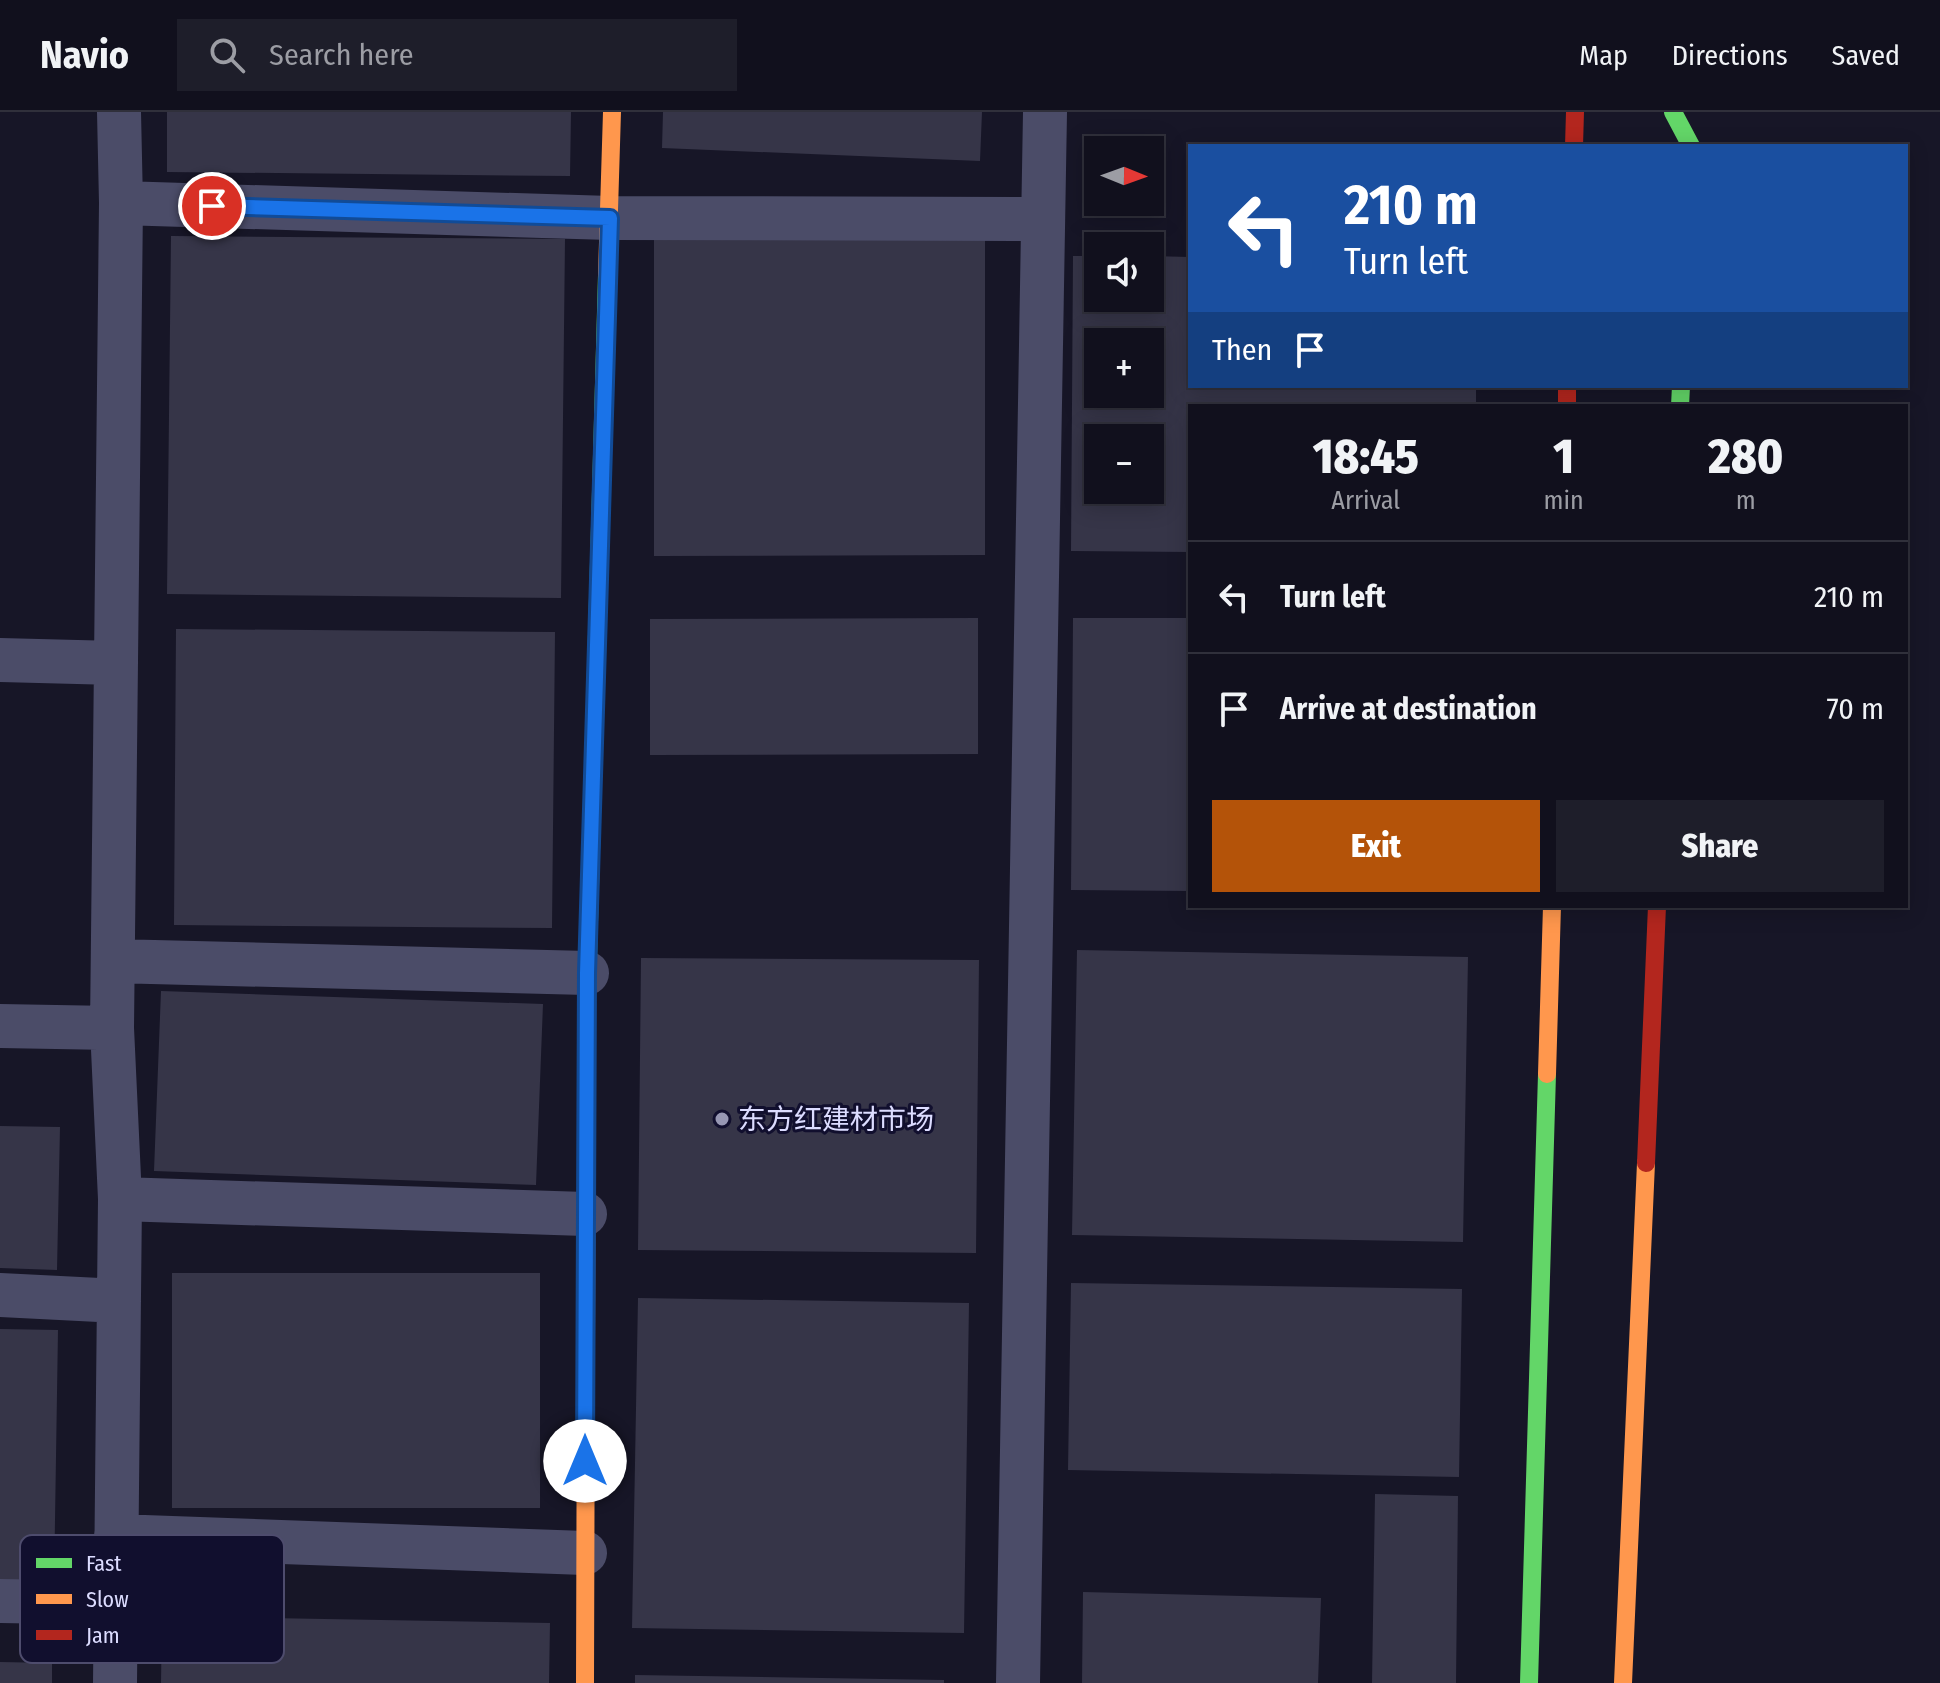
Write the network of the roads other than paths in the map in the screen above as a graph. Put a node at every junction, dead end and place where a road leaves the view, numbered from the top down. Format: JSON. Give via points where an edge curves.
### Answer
{"nodes":[{"id":1,"x":119,"y":112,"type":"edge"},
{"id":2,"x":612,"y":112,"type":"edge"},
{"id":3,"x":1045,"y":112,"type":"edge"},
{"id":4,"x":1575,"y":112,"type":"edge"},
{"id":5,"x":1673,"y":112,"type":"edge"},
{"id":6,"x":1574,"y":144,"type":"edge"},
{"id":7,"x":1690,"y":144,"type":"edge"},
{"id":8,"x":121,"y":203,"type":"junction"},
{"id":9,"x":610,"y":218,"type":"junction"},
{"id":10,"x":1042,"y":219,"type":"junction"},
{"id":11,"x":0,"y":660,"type":"edge"},
{"id":12,"x":116,"y":663,"type":"junction"},
{"id":13,"x":1552,"y":908,"type":"edge"},
{"id":14,"x":1657,"y":908,"type":"edge"},
{"id":15,"x":113,"y":961,"type":"junction"},
{"id":16,"x":587,"y":973,"type":"junction"},
{"id":17,"x":0,"y":1026,"type":"edge"},
{"id":18,"x":112,"y":1028,"type":"junction"},
{"id":19,"x":120,"y":1199,"type":"junction"},
{"id":20,"x":585,"y":1214,"type":"junction"},
{"id":21,"x":0,"y":1295,"type":"edge"},
{"id":22,"x":119,"y":1301,"type":"junction"},
{"id":23,"x":116,"y":1535,"type":"edge"},
{"id":24,"x":284,"y":1542,"type":"edge"},
{"id":25,"x":585,"y":1553,"type":"junction"},
{"id":26,"x":0,"y":1601,"type":"edge"},
{"id":27,"x":20,"y":1601,"type":"edge"},
{"id":28,"x":585,"y":1683,"type":"edge"},
{"id":29,"x":1018,"y":1683,"type":"edge"},
{"id":30,"x":1529,"y":1683,"type":"edge"},
{"id":31,"x":1623,"y":1683,"type":"edge"}],
"edges":[{"from":1,"to":8,"type":"street"},
{"from":2,"to":9,"type":"street"},
{"from":3,"to":10,"type":"street"},
{"from":4,"to":6,"type":"street"},
{"from":5,"to":7,"type":"street"},
{"from":8,"to":9,"type":"street"},
{"from":8,"to":12,"type":"street"},
{"from":9,"to":10,"type":"street"},
{"from":9,"to":16,"type":"street"},
{"from":10,"to":29,"type":"street"},
{"from":11,"to":12,"type":"street"},
{"from":12,"to":15,"type":"street"},
{"from":13,"to":30,"type":"street"},
{"from":14,"to":31,"type":"street"},
{"from":15,"to":16,"type":"street"},
{"from":15,"to":18,"type":"street"},
{"from":16,"to":20,"type":"street"},
{"from":17,"to":18,"type":"street"},
{"from":18,"to":19,"type":"street"},
{"from":19,"to":20,"type":"street"},
{"from":19,"to":22,"type":"street"},
{"from":20,"to":25,"type":"street"},
{"from":21,"to":22,"type":"street"},
{"from":22,"to":23,"type":"street"},
{"from":24,"to":25,"type":"street"},
{"from":25,"to":28,"type":"street"},
{"from":26,"to":27,"type":"street"}]}
